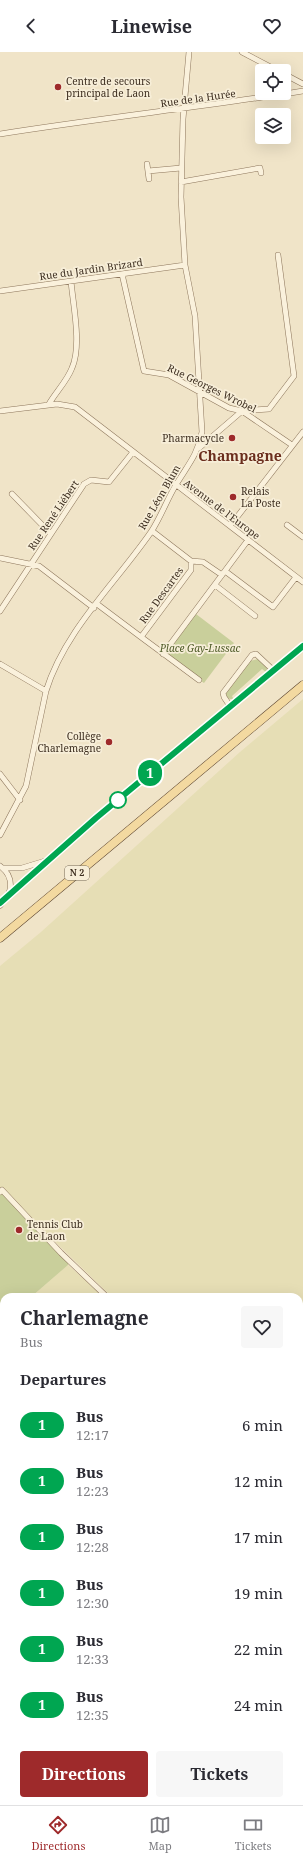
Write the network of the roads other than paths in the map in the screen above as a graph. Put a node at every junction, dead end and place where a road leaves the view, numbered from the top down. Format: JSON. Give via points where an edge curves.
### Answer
{"nodes":[{"id":1,"x":189,"y":52,"type":"edge"},
{"id":2,"x":242,"y":52,"type":"edge"},
{"id":3,"x":262,"y":64,"type":"edge"},
{"id":4,"x":291,"y":78,"type":"edge"},
{"id":5,"x":303,"y":84,"type":"edge"},
{"id":6,"x":303,"y":91,"type":"edge"},
{"id":7,"x":291,"y":92,"type":"edge"},
{"id":8,"x":255,"y":97,"type":"edge"},
{"id":9,"x":184,"y":109,"type":"junction"},
{"id":10,"x":0,"y":134,"type":"edge"},
{"id":11,"x":147,"y":164,"type":"dead end"},
{"id":12,"x":181,"y":168,"type":"junction"},
{"id":13,"x":148,"y":171,"type":"junction"},
{"id":14,"x":261,"y":173,"type":"dead end"},
{"id":15,"x":149,"y":180,"type":"dead end"},
{"id":16,"x":181,"y":182,"type":"junction"},
{"id":17,"x":278,"y":255,"type":"dead end"},
{"id":18,"x":185,"y":265,"type":"junction"},
{"id":19,"x":122,"y":274,"type":"junction"},
{"id":20,"x":71,"y":281,"type":"junction"},
{"id":21,"x":0,"y":291,"type":"edge"},
{"id":22,"x":198,"y":392,"type":"junction"},
{"id":23,"x":49,"y":404,"type":"junction"},
{"id":24,"x":0,"y":411,"type":"edge"},
{"id":25,"x":242,"y":411,"type":"junction"},
{"id":26,"x":303,"y":432,"type":"edge"},
{"id":27,"x":292,"y":445,"type":"junction"},
{"id":28,"x":199,"y":448,"type":"junction"},
{"id":29,"x":134,"y":452,"type":"junction"},
{"id":30,"x":176,"y":485,"type":"junction"},
{"id":31,"x":12,"y":494,"type":"dead end"},
{"id":32,"x":287,"y":525,"type":"dead end"},
{"id":33,"x":230,"y":526,"type":"junction"},
{"id":34,"x":152,"y":531,"type":"junction"},
{"id":35,"x":50,"y":533,"type":"junction"},
{"id":36,"x":303,"y":537,"type":"edge"},
{"id":37,"x":248,"y":540,"type":"junction"},
{"id":38,"x":0,"y":558,"type":"edge"},
{"id":39,"x":191,"y":561,"type":"junction"},
{"id":40,"x":30,"y":564,"type":"junction"},
{"id":41,"x":223,"y":573,"type":"junction"},
{"id":42,"x":296,"y":577,"type":"junction"},
{"id":43,"x":303,"y":582,"type":"edge"},
{"id":44,"x":214,"y":585,"type":"junction"},
{"id":45,"x":95,"y":606,"type":"junction"},
{"id":46,"x":0,"y":611,"type":"edge"},
{"id":47,"x":255,"y":616,"type":"dead end"},
{"id":48,"x":141,"y":637,"type":"junction"},
{"id":49,"x":303,"y":646,"type":"edge"},
{"id":50,"x":163,"y":654,"type":"junction"},
{"id":51,"x":0,"y":664,"type":"edge"},
{"id":52,"x":273,"y":670,"type":"junction"},
{"id":53,"x":199,"y":680,"type":"dead end"},
{"id":54,"x":303,"y":685,"type":"edge"},
{"id":55,"x":46,"y":691,"type":"junction"},
{"id":56,"x":230,"y":706,"type":"junction"},
{"id":57,"x":0,"y":774,"type":"edge"},
{"id":58,"x":20,"y":800,"type":"junction"},
{"id":59,"x":0,"y":835,"type":"edge"},
{"id":60,"x":46,"y":861,"type":"junction"},
{"id":61,"x":1,"y":867,"type":"edge"},
{"id":62,"x":9,"y":895,"type":"junction"},
{"id":63,"x":0,"y":904,"type":"edge"},
{"id":64,"x":0,"y":938,"type":"edge"},
{"id":65,"x":1,"y":1191,"type":"edge"},
{"id":66,"x":103,"y":1293,"type":"edge"}],
"edges":[{"from":1,"to":9,"type":"street","name":"Rue Léon Blum"},
{"from":2,"to":3,"type":"street"},
{"from":4,"to":5,"type":"street"},
{"from":6,"to":7,"type":"street","name":"Rue de la Hurée"},
{"from":8,"to":9,"type":"street","name":"Rue de la Hurée"},
{"from":9,"to":10,"type":"street","name":"Rue de la Hurée"},
{"from":9,"to":12,"type":"street","name":"Rue Léon Blum"},
{"from":11,"to":13,"type":"street"},
{"from":12,"to":13,"type":"street"},
{"from":12,"to":16,"type":"street","name":"Rue Léon Blum"},
{"from":13,"to":15,"type":"street"},
{"from":14,"to":16,"type":"street","via":[[260,168]]},
{"from":16,"to":18,"type":"street","name":"Rue Léon Blum"},
{"from":17,"to":25,"type":"street","via":[[294,376],[269,409]]},
{"from":18,"to":19,"type":"street","name":"Rue du Jardin Brizard"},
{"from":18,"to":22,"type":"street","name":"Rue Léon Blum","via":[[195,316]]},
{"from":19,"to":20,"type":"street","name":"Rue du Jardin Brizard"},
{"from":19,"to":22,"type":"street","name":"Rue Georges Wrobel","via":[[144,371],[169,375]]},
{"from":20,"to":21,"type":"street","name":"Rue du Jardin Brizard"},
{"from":20,"to":23,"type":"street","via":[[75,358],[68,376]]},
{"from":22,"to":25,"type":"street","name":"Rue Georges Wrobel","via":[[229,408]]},
{"from":22,"to":28,"type":"street","name":"Rue Léon Blum","via":[[202,432]]},
{"from":23,"to":24,"type":"street","name":"Avenue de l'Europe"},
{"from":23,"to":29,"type":"street","name":"Avenue de l'Europe","via":[[63,404],[74,408]]},
{"from":25,"to":27,"type":"street","name":"Rue Georges Wrobel"},
{"from":25,"to":28,"type":"street"},
{"from":26,"to":27,"type":"street"},
{"from":27,"to":33,"type":"street"},
{"from":28,"to":30,"type":"street","name":"Rue Léon Blum"},
{"from":29,"to":30,"type":"street","name":"Avenue de l'Europe"},
{"from":29,"to":35,"type":"street","name":"Rue René Liébert","via":[[109,482],[91,480],[84,484]]},
{"from":30,"to":33,"type":"street","name":"Avenue de l'Europe"},
{"from":30,"to":34,"type":"street","name":"Rue Léon Blum"},
{"from":31,"to":35,"type":"street"},
{"from":32,"to":36,"type":"street"},
{"from":33,"to":37,"type":"street","name":"Avenue de l'Europe"},
{"from":34,"to":39,"type":"street","name":"Rue Descartes"},
{"from":34,"to":45,"type":"street","name":"Rue Léon Blum"},
{"from":35,"to":40,"type":"street","name":"Rue René Liébert"},
{"from":37,"to":41,"type":"street"},
{"from":37,"to":42,"type":"street","name":"Avenue de l'Europe"},
{"from":38,"to":40,"type":"street","name":"Rue Descartes"},
{"from":39,"to":41,"type":"street","name":"Rue Descartes","via":[[203,562]]},
{"from":39,"to":48,"type":"street","name":"Rue Descartes","via":[[191,570]]},
{"from":40,"to":45,"type":"street","name":"Rue Descartes","via":[[46,570]]},
{"from":40,"to":46,"type":"street","name":"Rue René Liébert"},
{"from":41,"to":42,"type":"street","name":"Rue Descartes","via":[[273,608]]},
{"from":41,"to":44,"type":"street"},
{"from":42,"to":43,"type":"street","name":"Avenue de l'Europe"},
{"from":44,"to":47,"type":"street"},
{"from":44,"to":50,"type":"street"},
{"from":45,"to":48,"type":"street","name":"Rue Descartes"},
{"from":45,"to":55,"type":"street","name":"Rue Léon Blum","via":[[66,645]]},
{"from":48,"to":50,"type":"street","name":"Rue Descartes"},
{"from":49,"to":52,"type":"street"},
{"from":50,"to":53,"type":"street","name":"Rue Descartes"},
{"from":51,"to":55,"type":"street"},
{"from":52,"to":56,"type":"street"},
{"from":52,"to":56,"type":"street","via":[[256,654],[252,656],[223,693]]},
{"from":54,"to":64,"type":"main road","number":"N 2"},
{"from":55,"to":58,"type":"street","name":"Rue Léon Blum","via":[[26,786]]},
{"from":56,"to":60,"type":"street"},
{"from":57,"to":58,"type":"street"},
{"from":58,"to":59,"type":"street","name":"Rue Léon Blum"},
{"from":60,"to":61,"type":"street","via":[[22,868]]},
{"from":60,"to":62,"type":"street"},
{"from":61,"to":62,"type":"street","via":[[10,877]]},
{"from":62,"to":63,"type":"street"},
{"from":65,"to":66,"type":"street"}]}
